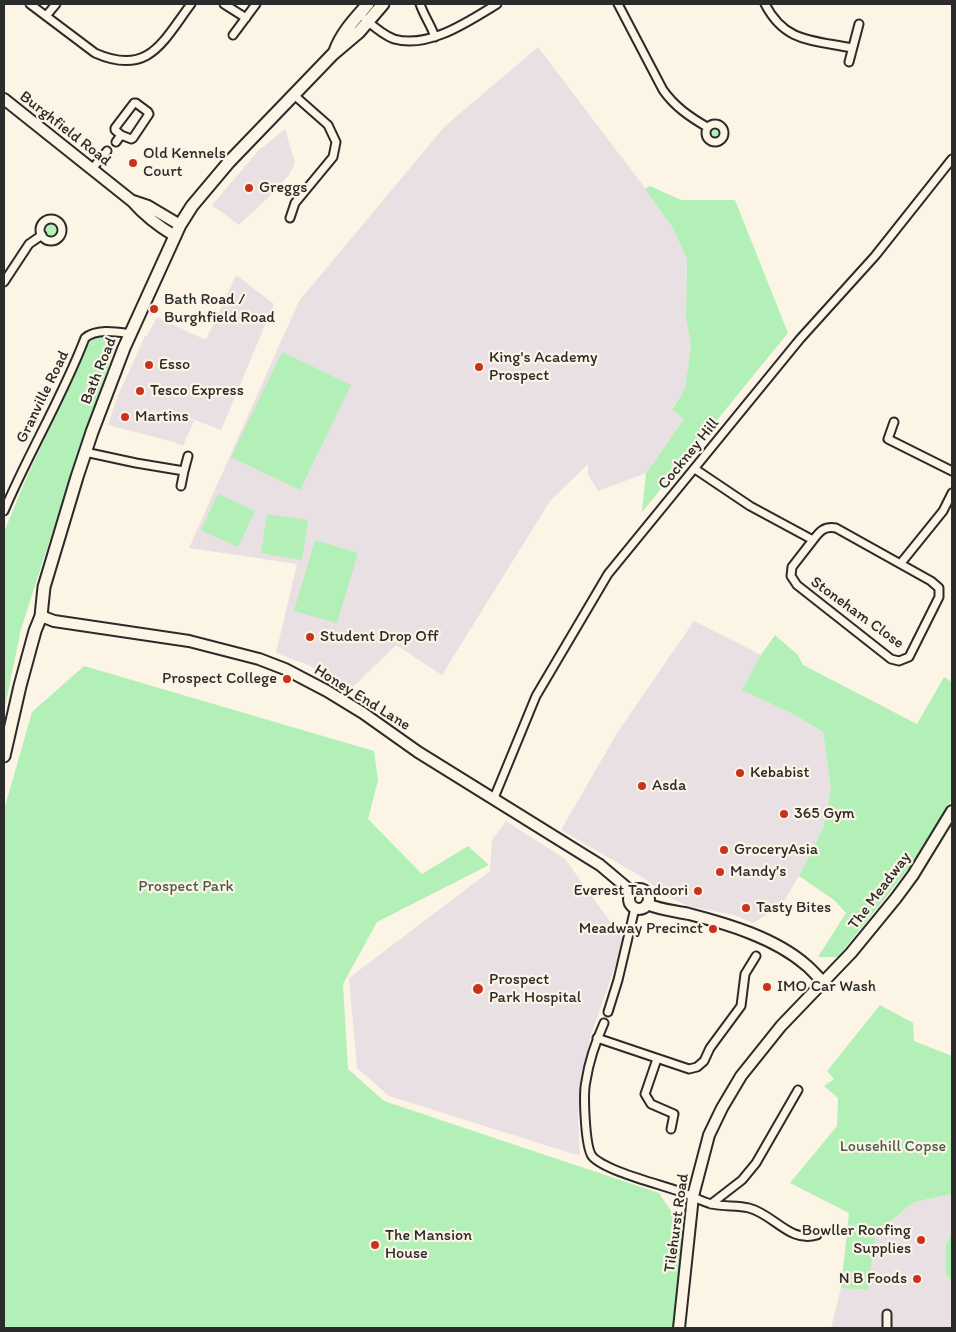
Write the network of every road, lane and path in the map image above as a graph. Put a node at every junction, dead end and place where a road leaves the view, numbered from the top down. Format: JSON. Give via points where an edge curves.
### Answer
{"nodes":[{"id":1,"x":30,"y":4,"type":"edge"},
{"id":2,"x":56,"y":4,"type":"edge"},
{"id":3,"x":191,"y":4,"type":"edge"},
{"id":4,"x":224,"y":4,"type":"edge"},
{"id":5,"x":256,"y":4,"type":"edge"},
{"id":6,"x":368,"y":4,"type":"edge"},
{"id":7,"x":383,"y":4,"type":"edge"},
{"id":8,"x":420,"y":4,"type":"edge"},
{"id":9,"x":497,"y":4,"type":"edge"},
{"id":10,"x":618,"y":4,"type":"edge"},
{"id":11,"x":765,"y":4,"type":"edge"},
{"id":12,"x":359,"y":14,"type":"junction"},
{"id":13,"x":46,"y":16,"type":"junction"},
{"id":14,"x":246,"y":18,"type":"junction"},
{"id":15,"x":368,"y":22,"type":"junction"},
{"id":16,"x":859,"y":24,"type":"dead end"},
{"id":17,"x":233,"y":35,"type":"dead end"},
{"id":18,"x":435,"y":37,"type":"junction"},
{"id":19,"x":852,"y":48,"type":"junction"},
{"id":20,"x":333,"y":54,"type":"junction"},
{"id":21,"x":849,"y":62,"type":"dead end"},
{"id":22,"x":294,"y":94,"type":"junction"},
{"id":23,"x":4,"y":99,"type":"edge"},
{"id":24,"x":707,"y":127,"type":"dead end"},
{"id":25,"x":121,"y":135,"type":"junction"},
{"id":26,"x":116,"y":142,"type":"dead end"},
{"id":27,"x":107,"y":151,"type":"dead end"},
{"id":28,"x":952,"y":159,"type":"edge"},
{"id":29,"x":92,"y":169,"type":"junction"},
{"id":30,"x":290,"y":218,"type":"dead end"},
{"id":31,"x":178,"y":231,"type":"junction"},
{"id":32,"x":42,"y":235,"type":"dead end"},
{"id":33,"x":4,"y":282,"type":"edge"},
{"id":34,"x":132,"y":334,"type":"junction"},
{"id":35,"x":894,"y":422,"type":"dead end"},
{"id":36,"x":85,"y":452,"type":"junction"},
{"id":37,"x":188,"y":456,"type":"dead end"},
{"id":38,"x":695,"y":469,"type":"junction"},
{"id":39,"x":184,"y":471,"type":"junction"},
{"id":40,"x":952,"y":472,"type":"edge"},
{"id":41,"x":181,"y":486,"type":"dead end"},
{"id":42,"x":952,"y":493,"type":"edge"},
{"id":43,"x":4,"y":511,"type":"edge"},
{"id":44,"x":813,"y":540,"type":"junction"},
{"id":45,"x":901,"y":563,"type":"junction"},
{"id":46,"x":41,"y":616,"type":"junction"},
{"id":47,"x":4,"y":756,"type":"edge"},
{"id":48,"x":494,"y":798,"type":"junction"},
{"id":49,"x":952,"y":811,"type":"edge"},
{"id":50,"x":632,"y":892,"type":"junction"},
{"id":51,"x":648,"y":904,"type":"junction"},
{"id":52,"x":635,"y":908,"type":"junction"},
{"id":53,"x":756,"y":956,"type":"dead end"},
{"id":54,"x":822,"y":982,"type":"junction"},
{"id":55,"x":608,"y":1012,"type":"dead end"},
{"id":56,"x":604,"y":1023,"type":"dead end"},
{"id":57,"x":597,"y":1038,"type":"junction"},
{"id":58,"x":657,"y":1058,"type":"junction"},
{"id":59,"x":798,"y":1090,"type":"dead end"},
{"id":60,"x":670,"y":1129,"type":"dead end"},
{"id":61,"x":693,"y":1196,"type":"junction"},
{"id":62,"x":711,"y":1204,"type":"junction"},
{"id":63,"x":817,"y":1235,"type":"dead end"},
{"id":64,"x":887,"y":1314,"type":"dead end"},
{"id":65,"x":680,"y":1328,"type":"edge"},
{"id":66,"x":887,"y":1328,"type":"edge"}],
"edges":[{"from":1,"to":13,"type":"street"},
{"from":2,"to":13,"type":"street"},
{"from":3,"to":13,"type":"street","via":[[160,47],[144,58],[130,61],[113,60],[95,53]]},
{"from":4,"to":14,"type":"street"},
{"from":5,"to":14,"type":"street"},
{"from":6,"to":12,"type":"main road","name":"Bath Road"},
{"from":7,"to":15,"type":"main road","name":"Bath Road"},
{"from":8,"to":18,"type":"street"},
{"from":9,"to":18,"type":"street"},
{"from":10,"to":24,"type":"street","via":[[663,90],[690,118]]},
{"from":11,"to":19,"type":"street","via":[[780,27],[797,37]]},
{"from":12,"to":15,"type":"street"},
{"from":12,"to":20,"type":"main road","name":"Bath Road","via":[[340,38]]},
{"from":14,"to":17,"type":"street"},
{"from":15,"to":18,"type":"street","via":[[394,39]]},
{"from":15,"to":20,"type":"main road","name":"Bath Road"},
{"from":16,"to":19,"type":"street"},
{"from":19,"to":21,"type":"street"},
{"from":20,"to":22,"type":"main road","name":"Bath Road"},
{"from":22,"to":30,"type":"street","via":[[328,125],[336,142],[333,157],[295,203]]},
{"from":22,"to":31,"type":"main road","name":"Bath Road","via":[[213,180],[192,206]]},
{"from":23,"to":29,"type":"street","name":"Burghfield Road"},
{"from":25,"to":25,"type":"street","via":[[115,128],[134,103],[148,112],[133,138]]},
{"from":25,"to":26,"type":"street"},
{"from":27,"to":29,"type":"street"},
{"from":28,"to":38,"type":"street","name":"Cockney Hill","via":[[875,256],[800,339]]},
{"from":29,"to":31,"type":"street","name":"Burghfield Road","via":[[157,226]]},
{"from":31,"to":34,"type":"main road","name":"Bath Road"},
{"from":32,"to":33,"type":"street","via":[[30,244]]},
{"from":34,"to":36,"type":"main road","name":"Bath Road"},
{"from":34,"to":43,"type":"street","name":"Granville Road","via":[[97,333],[85,338]]},
{"from":35,"to":40,"type":"street","via":[[888,439]]},
{"from":36,"to":39,"type":"street"},
{"from":36,"to":46,"type":"main road","name":"Bath Road","via":[[44,587]]},
{"from":37,"to":39,"type":"street"},
{"from":38,"to":44,"type":"street","via":[[750,506]]},
{"from":38,"to":48,"type":"street","name":"Cockney Hill","via":[[608,574],[536,696]]},
{"from":39,"to":41,"type":"street"},
{"from":42,"to":45,"type":"street","via":[[943,511]]},
{"from":44,"to":45,"type":"street","name":"Stoneham Close","via":[[820,530],[829,526]]},
{"from":44,"to":45,"type":"street","name":"Stoneham Close","via":[[792,567],[791,576],[796,585],[891,659],[899,661],[909,657],[940,598],[939,588]]},
{"from":46,"to":47,"type":"main road","name":"Bath Road"},
{"from":46,"to":48,"type":"street","name":"Honey End Lane","via":[[54,621],[189,641],[259,658],[327,691]]},
{"from":48,"to":50,"type":"street","name":"Honey End Lane","via":[[600,866]]},
{"from":49,"to":54,"type":"street","name":"The Meadway","via":[[896,898],[851,953]]},
{"from":50,"to":51,"type":"street","name":"Honey End Lane","via":[[644,890]]},
{"from":50,"to":52,"type":"street","via":[[630,901]]},
{"from":51,"to":52,"type":"street"},
{"from":51,"to":54,"type":"street","name":"Honey End Lane","via":[[731,926],[776,945],[806,964]]},
{"from":52,"to":55,"type":"street"},
{"from":53,"to":58,"type":"street","via":[[745,974],[741,1006],[704,1061],[689,1069]]},
{"from":54,"to":61,"type":"street","name":"Tilehurst Road","via":[[741,1076],[709,1135]]},
{"from":56,"to":57,"type":"street"},
{"from":57,"to":58,"type":"street"},
{"from":57,"to":61,"type":"street","via":[[585,1082],[586,1139],[592,1156],[609,1167]]},
{"from":58,"to":60,"type":"street","via":[[645,1094],[651,1104],[674,1114]]},
{"from":59,"to":62,"type":"street","via":[[756,1163],[742,1180]]},
{"from":61,"to":62,"type":"street"},
{"from":61,"to":65,"type":"street","name":"Tilehurst Road"},
{"from":62,"to":63,"type":"street","via":[[750,1208],[795,1235],[809,1238]]},
{"from":64,"to":66,"type":"street"}]}
